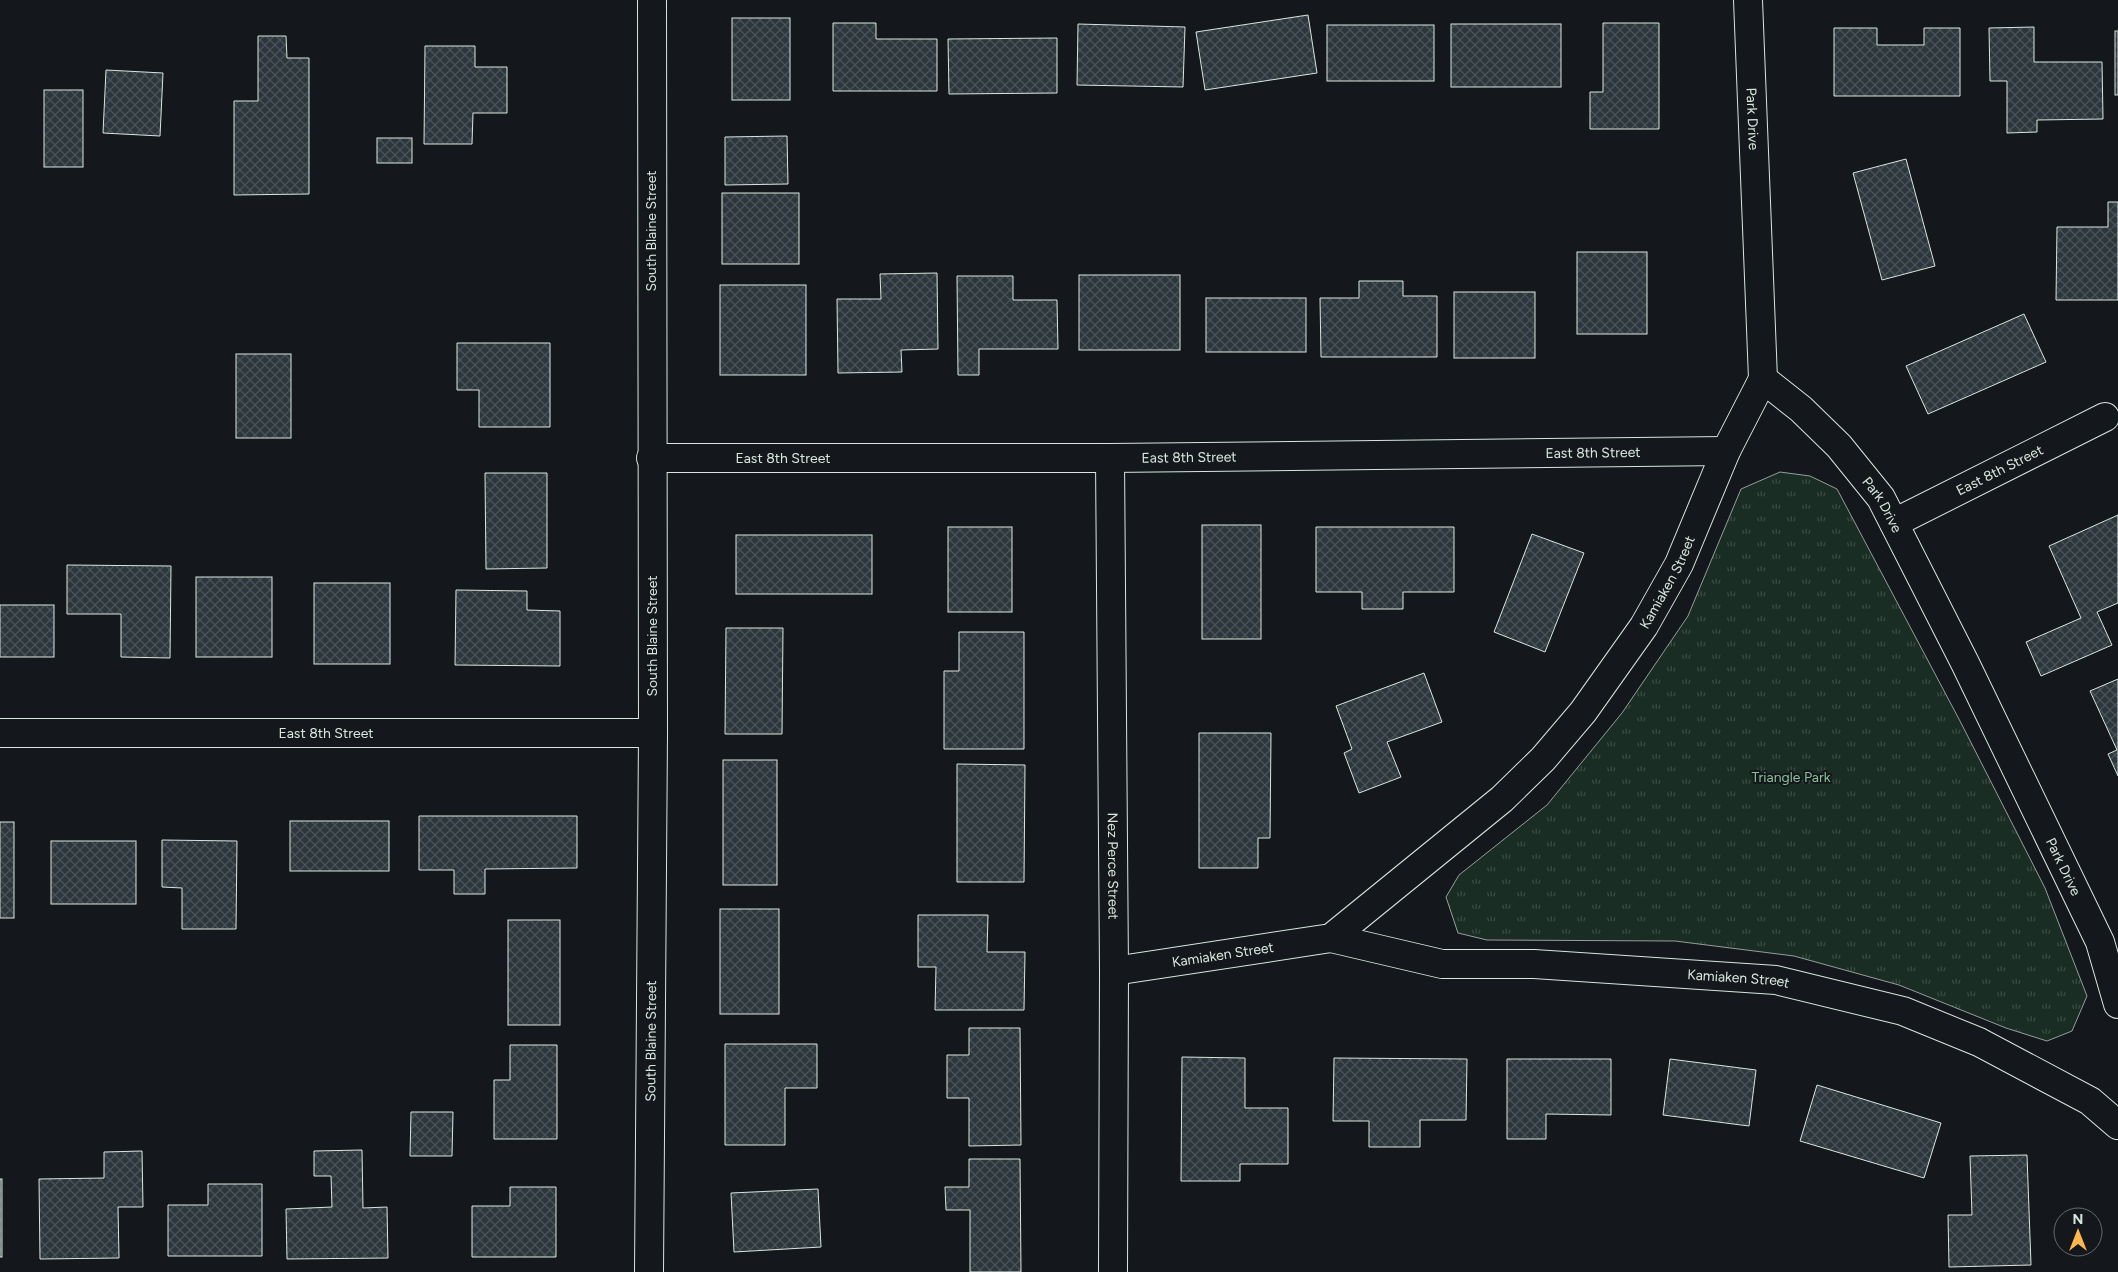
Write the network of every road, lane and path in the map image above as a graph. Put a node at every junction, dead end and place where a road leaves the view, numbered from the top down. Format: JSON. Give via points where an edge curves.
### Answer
{"nodes":[{"id":1,"x":652,"y":0,"type":"edge"},
{"id":2,"x":1748,"y":0,"type":"edge"},
{"id":3,"x":1763,"y":379,"type":"junction"},
{"id":4,"x":2104,"y":417,"type":"dead end"},
{"id":5,"x":1726,"y":451,"type":"junction"},
{"id":6,"x":651,"y":458,"type":"junction"},
{"id":7,"x":1110,"y":458,"type":"junction"},
{"id":8,"x":1894,"y":523,"type":"junction"},
{"id":9,"x":653,"y":732,"type":"junction"},
{"id":10,"x":0,"y":733,"type":"edge"},
{"id":11,"x":1331,"y":938,"type":"junction"},
{"id":12,"x":1114,"y":971,"type":"junction"},
{"id":13,"x":2118,"y":1004,"type":"edge"},
{"id":14,"x":2118,"y":1124,"type":"edge"},
{"id":15,"x":649,"y":1272,"type":"edge"},
{"id":16,"x":1113,"y":1272,"type":"edge"}],
"edges":[{"from":1,"to":6,"type":"street","name":"South Blaine Street"},
{"from":2,"to":3,"type":"street","name":"Park Drive"},
{"from":3,"to":5,"type":"street","name":"Kamiaken Street"},
{"from":3,"to":8,"type":"street","name":"Park Drive","via":[[1801,409],[1839,446],[1881,498]]},
{"from":4,"to":8,"type":"street","name":"East 8th Street"},
{"from":5,"to":7,"type":"street","name":"East 8th Street"},
{"from":5,"to":11,"type":"street","name":"Kamiaken Street","via":[[1674,572],[1644,626],[1583,712],[1543,759],[1502,799]]},
{"from":6,"to":7,"type":"street","name":"East 8th Street"},
{"from":6,"to":9,"type":"street","name":"South Blaine Street"},
{"from":7,"to":12,"type":"street","name":"Nez Perce Street"},
{"from":8,"to":13,"type":"street","name":"Park Drive","via":[[2100,942]]},
{"from":9,"to":10,"type":"street","name":"East 8th Street"},
{"from":9,"to":15,"type":"street","name":"South Blaine Street"},
{"from":11,"to":12,"type":"street","name":"Kamiaken Street"},
{"from":11,"to":14,"type":"street","name":"Kamiaken Street","via":[[1442,964],[1534,964],[1776,980],[1903,1012],[1979,1042],[2081,1096]]},
{"from":12,"to":16,"type":"street","name":"Nez Perce Street"}]}
